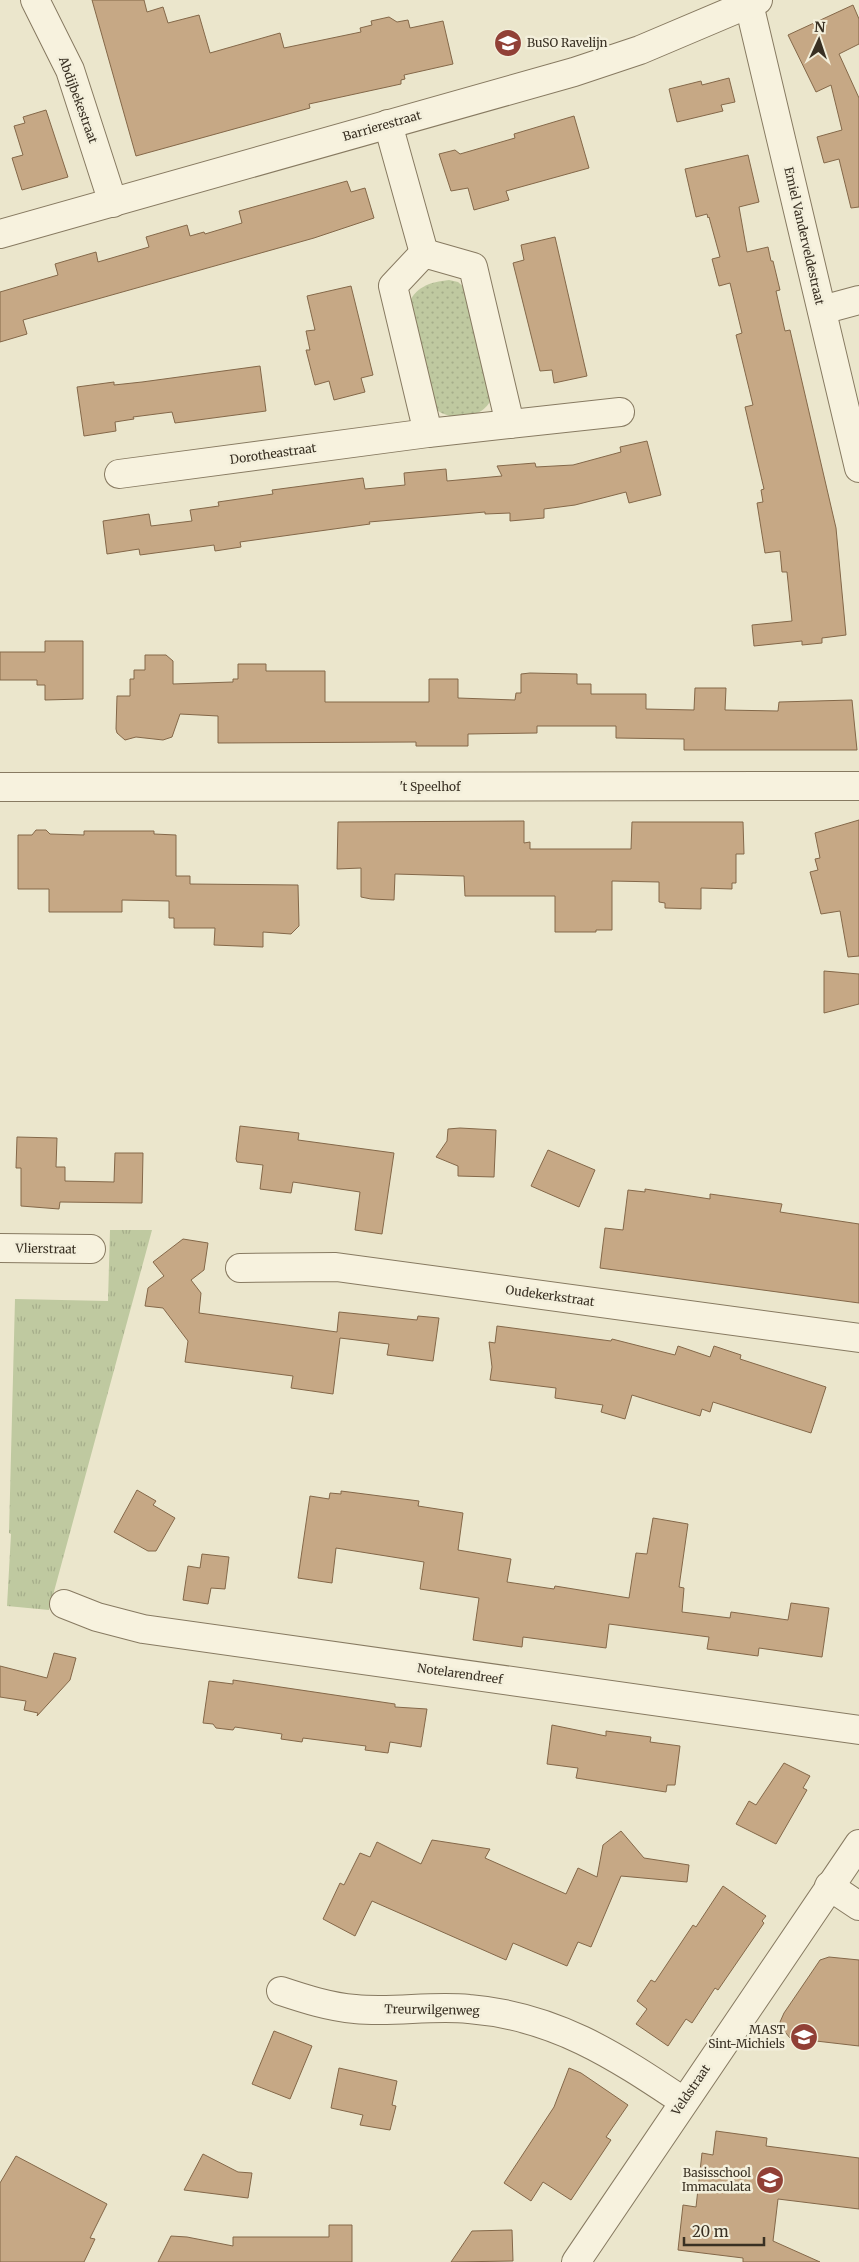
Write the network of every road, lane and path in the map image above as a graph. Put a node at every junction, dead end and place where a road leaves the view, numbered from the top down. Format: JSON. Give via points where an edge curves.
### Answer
{"nodes":[{"id":1,"x":35,"y":0,"type":"edge"},
{"id":2,"x":753,"y":2,"type":"edge"},
{"id":3,"x":388,"y":124,"type":"junction"},
{"id":4,"x":113,"y":203,"type":"junction"},
{"id":5,"x":0,"y":234,"type":"edge"},
{"id":6,"x":424,"y":253,"type":"junction"},
{"id":7,"x":859,"y":300,"type":"edge"},
{"id":8,"x":822,"y":310,"type":"junction"},
{"id":9,"x":620,"y":412,"type":"dead end"},
{"id":10,"x":510,"y":424,"type":"junction"},
{"id":11,"x":428,"y":433,"type":"junction"},
{"id":12,"x":859,"y":468,"type":"edge"},
{"id":13,"x":119,"y":474,"type":"dead end"},
{"id":14,"x":859,"y":786,"type":"edge"},
{"id":15,"x":0,"y":787,"type":"edge"},
{"id":16,"x":0,"y":1248,"type":"edge"},
{"id":17,"x":91,"y":1249,"type":"dead end"},
{"id":18,"x":240,"y":1268,"type":"dead end"},
{"id":19,"x":859,"y":1338,"type":"edge"},
{"id":20,"x":64,"y":1604,"type":"dead end"},
{"id":21,"x":859,"y":1730,"type":"edge"},
{"id":22,"x":859,"y":1844,"type":"edge"},
{"id":23,"x":830,"y":1886,"type":"junction"},
{"id":24,"x":859,"y":1906,"type":"edge"},
{"id":25,"x":281,"y":1991,"type":"dead end"},
{"id":26,"x":683,"y":2101,"type":"junction"},
{"id":27,"x":576,"y":2262,"type":"edge"}],
"edges":[{"from":1,"to":4,"type":"street","name":"Abdijbekestraat","via":[[70,70]]},
{"from":2,"to":3,"type":"street","name":"Barrierestraat","via":[[640,50],[574,72]]},
{"from":2,"to":8,"type":"street","name":"Emiel Vanderveldestraat"},
{"from":3,"to":4,"type":"street","name":"Barrierestraat"},
{"from":3,"to":6,"type":"street"},
{"from":4,"to":5,"type":"street","name":"Barrierestraat"},
{"from":6,"to":10,"type":"street","via":[[473,267]]},
{"from":6,"to":11,"type":"street","via":[[393,286]]},
{"from":7,"to":8,"type":"street"},
{"from":8,"to":12,"type":"street","name":"Emiel Vanderveldestraat"},
{"from":9,"to":10,"type":"street","name":"Dorotheastraat"},
{"from":10,"to":11,"type":"street","name":"Dorotheastraat"},
{"from":11,"to":13,"type":"street","name":"Dorotheastraat"},
{"from":14,"to":15,"type":"street","name":"'t Speelhof"},
{"from":16,"to":17,"type":"street","name":"Vlierstraat"},
{"from":18,"to":19,"type":"street","name":"Oudekerkstraat","via":[[336,1266]]},
{"from":20,"to":21,"type":"street","name":"Notelarendreef","via":[[143,1630]]},
{"from":22,"to":23,"type":"street","name":"Veldstraat"},
{"from":23,"to":24,"type":"street"},
{"from":23,"to":26,"type":"street","name":"Veldstraat"},
{"from":25,"to":26,"type":"street","name":"Treurwilgenweg","via":[[314,2002],[355,2009],[469,2008],[546,2024],[614,2056]]},
{"from":26,"to":27,"type":"street","name":"Veldstraat"}]}
